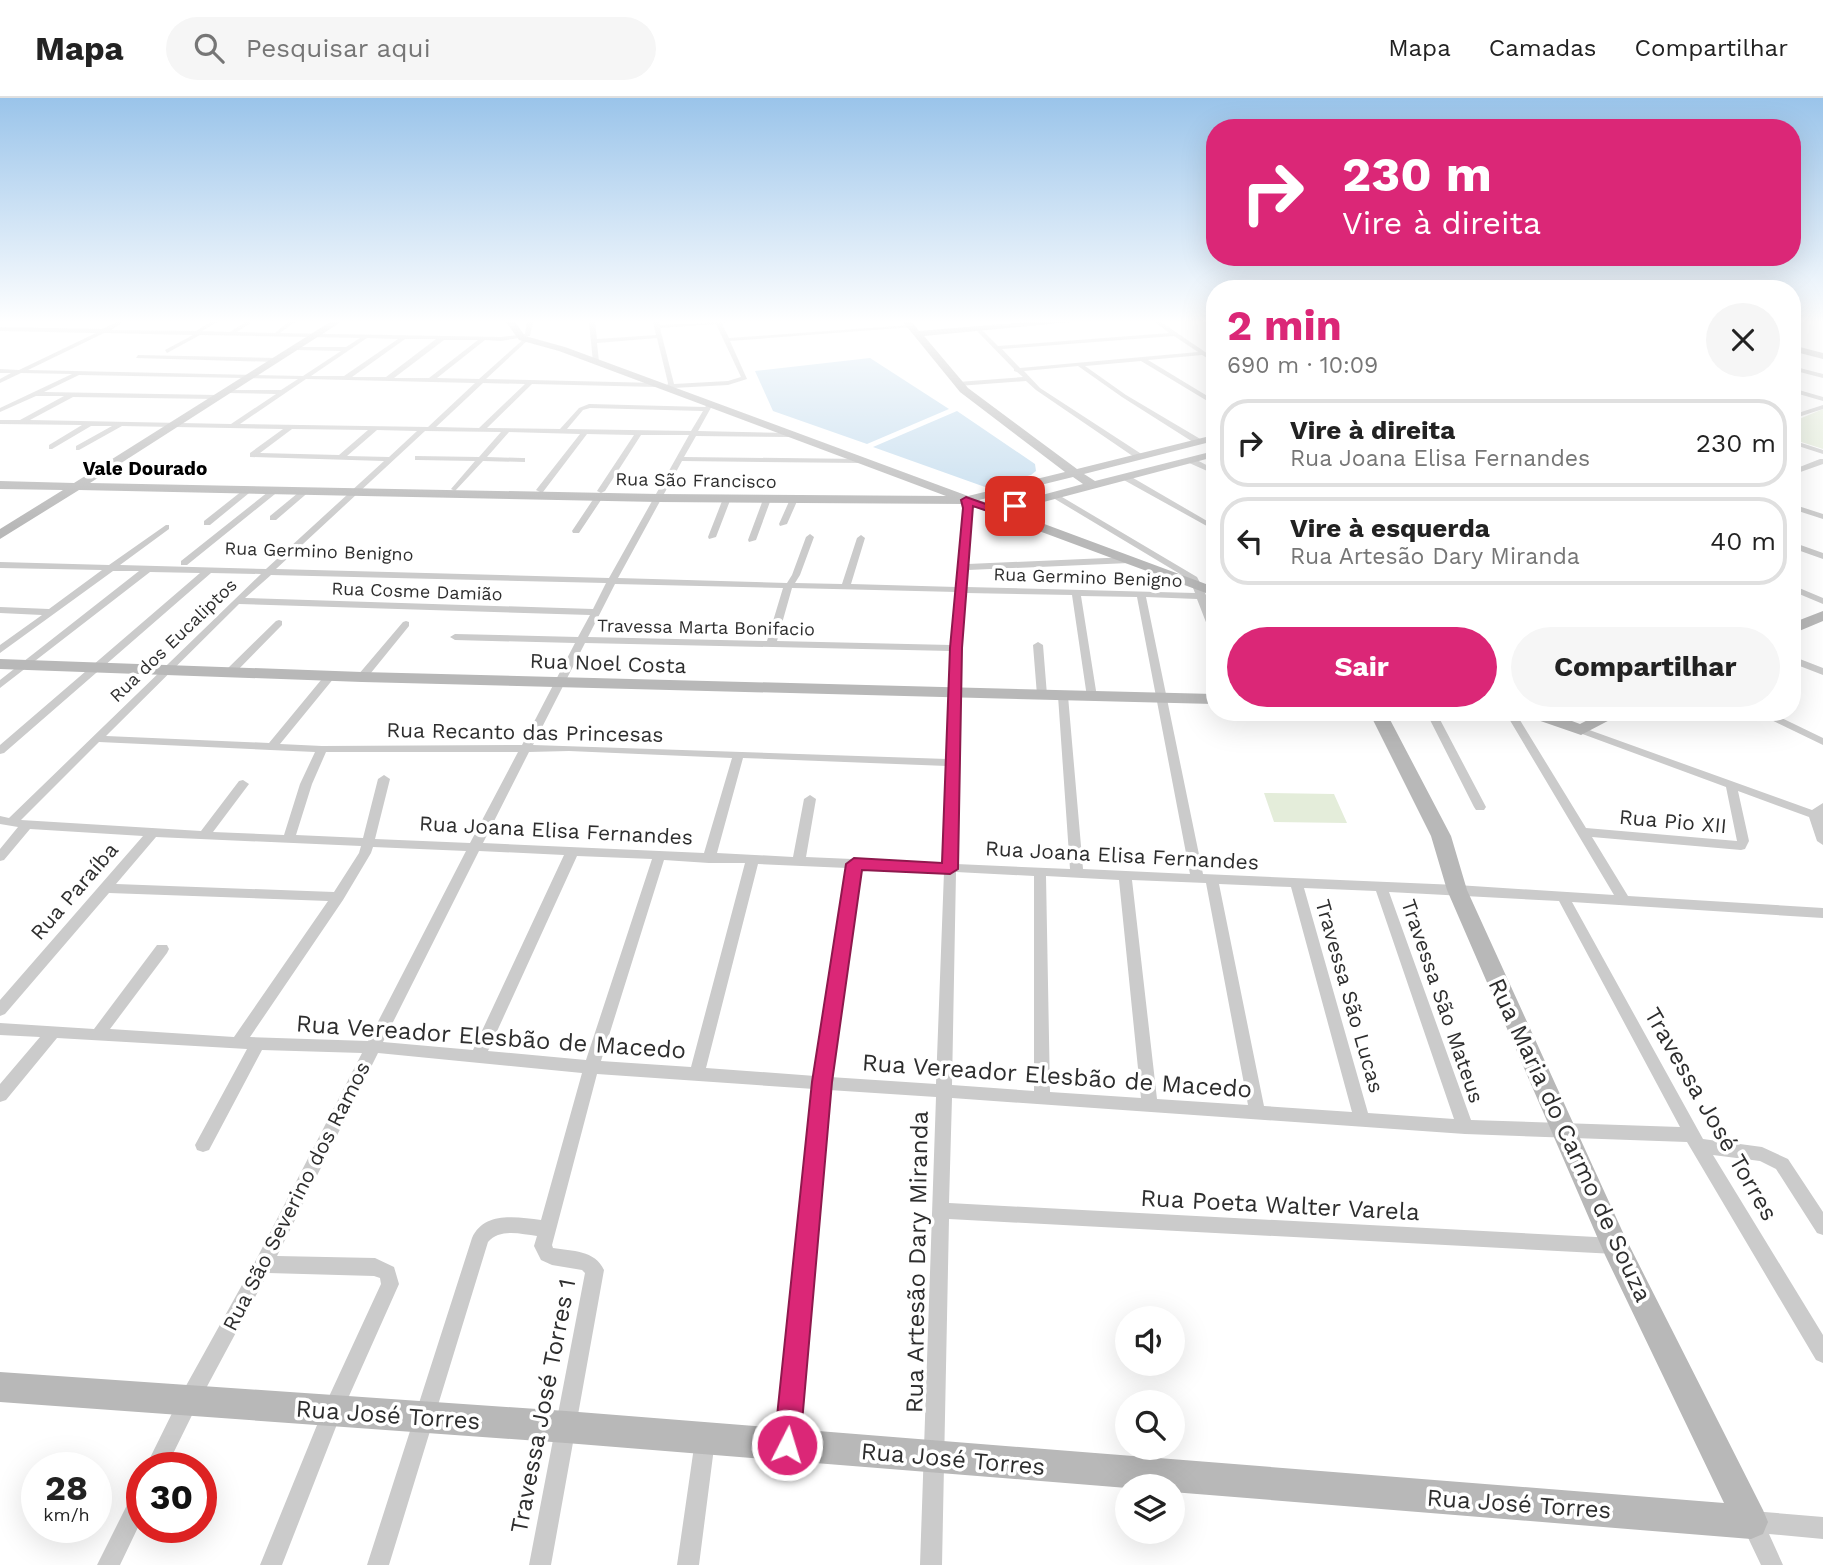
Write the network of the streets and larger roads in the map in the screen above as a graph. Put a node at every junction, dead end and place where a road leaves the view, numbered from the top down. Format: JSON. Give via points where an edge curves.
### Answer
{"nodes":[{"id":1,"x":42,"y":390,"type":"edge"},
{"id":2,"x":469,"y":390,"type":"edge"},
{"id":3,"x":523,"y":390,"type":"edge"},
{"id":4,"x":674,"y":390,"type":"edge"},
{"id":5,"x":966,"y":390,"type":"edge"},
{"id":6,"x":1042,"y":390,"type":"edge"},
{"id":7,"x":1116,"y":390,"type":"edge"},
{"id":8,"x":228,"y":391,"type":"joint"},
{"id":9,"x":282,"y":392,"type":"joint"},
{"id":10,"x":1801,"y":393,"type":"edge"},
{"id":11,"x":35,"y":394,"type":"junction"},
{"id":12,"x":71,"y":395,"type":"junction"},
{"id":13,"x":217,"y":397,"type":"junction"},
{"id":14,"x":1823,"y":399,"type":"edge"},
{"id":15,"x":709,"y":406,"type":"junction"},
{"id":16,"x":1823,"y":407,"type":"edge"},
{"id":17,"x":0,"y":410,"type":"edge"},
{"id":18,"x":1801,"y":414,"type":"edge"},
{"id":19,"x":0,"y":422,"type":"edge"},
{"id":20,"x":21,"y":423,"type":"junction"},
{"id":21,"x":90,"y":424,"type":"junction"},
{"id":22,"x":120,"y":425,"type":"junction"},
{"id":23,"x":171,"y":426,"type":"junction"},
{"id":24,"x":232,"y":426,"type":"junction"},
{"id":25,"x":290,"y":428,"type":"junction"},
{"id":26,"x":374,"y":429,"type":"junction"},
{"id":27,"x":426,"y":429,"type":"junction"},
{"id":28,"x":481,"y":430,"type":"junction"},
{"id":29,"x":507,"y":430,"type":"junction"},
{"id":30,"x":562,"y":431,"type":"junction"},
{"id":31,"x":585,"y":432,"type":"junction"},
{"id":32,"x":639,"y":432,"type":"junction"},
{"id":33,"x":694,"y":433,"type":"junction"},
{"id":34,"x":791,"y":435,"type":"junction"},
{"id":35,"x":1206,"y":440,"type":"edge"},
{"id":36,"x":1199,"y":442,"type":"junction"},
{"id":37,"x":1801,"y":445,"type":"edge"},
{"id":38,"x":52,"y":447,"type":"dead end"},
{"id":39,"x":79,"y":448,"type":"dead end"},
{"id":40,"x":1823,"y":452,"type":"edge"},
{"id":41,"x":1206,"y":456,"type":"edge"},
{"id":42,"x":1140,"y":457,"type":"junction"},
{"id":43,"x":341,"y":458,"type":"junction"},
{"id":44,"x":418,"y":458,"type":"dead end"},
{"id":45,"x":392,"y":459,"type":"junction"},
{"id":46,"x":480,"y":460,"type":"junction"},
{"id":47,"x":522,"y":460,"type":"dead end"},
{"id":48,"x":681,"y":460,"type":"junction"},
{"id":49,"x":1190,"y":460,"type":"junction"},
{"id":50,"x":863,"y":461,"type":"junction"},
{"id":51,"x":1823,"y":461,"type":"edge"},
{"id":52,"x":1206,"y":468,"type":"edge"},
{"id":53,"x":1801,"y":469,"type":"edge"},
{"id":54,"x":1075,"y":474,"type":"junction"},
{"id":55,"x":1125,"y":477,"type":"junction"},
{"id":56,"x":0,"y":483,"type":"edge"},
{"id":57,"x":77,"y":484,"type":"junction"},
{"id":58,"x":1092,"y":485,"type":"junction"},
{"id":59,"x":250,"y":489,"type":"junction"},
{"id":60,"x":360,"y":489,"type":"junction"},
{"id":61,"x":455,"y":489,"type":"junction"},
{"id":62,"x":276,"y":490,"type":"junction"},
{"id":63,"x":307,"y":490,"type":"junction"},
{"id":64,"x":540,"y":490,"type":"junction"},
{"id":65,"x":600,"y":494,"type":"junction"},
{"id":66,"x":660,"y":495,"type":"junction"},
{"id":67,"x":1054,"y":496,"type":"junction"},
{"id":68,"x":727,"y":498,"type":"junction"},
{"id":69,"x":767,"y":499,"type":"junction"},
{"id":70,"x":793,"y":499,"type":"junction"},
{"id":71,"x":966,"y":500,"type":"junction"},
{"id":72,"x":1801,"y":509,"type":"edge"},
{"id":73,"x":996,"y":511,"type":"junction"},
{"id":74,"x":1823,"y":517,"type":"edge"},
{"id":75,"x":273,"y":519,"type":"dead end"},
{"id":76,"x":207,"y":523,"type":"dead end"},
{"id":77,"x":1206,"y":523,"type":"edge"},
{"id":78,"x":783,"y":524,"type":"dead end"},
{"id":79,"x":166,"y":527,"type":"dead end"},
{"id":80,"x":576,"y":531,"type":"dead end"},
{"id":81,"x":2,"y":532,"type":"edge"},
{"id":82,"x":712,"y":537,"type":"dead end"},
{"id":83,"x":810,"y":537,"type":"dead end"},
{"id":84,"x":861,"y":538,"type":"dead end"},
{"id":85,"x":752,"y":540,"type":"dead end"},
{"id":86,"x":1801,"y":548,"type":"edge"},
{"id":87,"x":1823,"y":556,"type":"edge"},
{"id":88,"x":0,"y":559,"type":"edge"},
{"id":89,"x":1129,"y":560,"type":"junction"},
{"id":90,"x":184,"y":563,"type":"junction"},
{"id":91,"x":115,"y":564,"type":"junction"},
{"id":92,"x":0,"y":565,"type":"edge"},
{"id":93,"x":965,"y":567,"type":"junction"},
{"id":94,"x":149,"y":568,"type":"junction"},
{"id":95,"x":275,"y":568,"type":"junction"},
{"id":96,"x":210,"y":569,"type":"junction"},
{"id":97,"x":613,"y":580,"type":"junction"},
{"id":98,"x":790,"y":583,"type":"junction"},
{"id":99,"x":846,"y":585,"type":"junction"},
{"id":100,"x":962,"y":589,"type":"junction"},
{"id":101,"x":1205,"y":591,"type":"edge"},
{"id":102,"x":1801,"y":592,"type":"edge"},
{"id":103,"x":1076,"y":594,"type":"junction"},
{"id":104,"x":1141,"y":595,"type":"junction"},
{"id":105,"x":237,"y":601,"type":"junction"},
{"id":106,"x":1823,"y":601,"type":"edge"},
{"id":107,"x":0,"y":611,"type":"edge"},
{"id":108,"x":50,"y":612,"type":"junction"},
{"id":109,"x":596,"y":612,"type":"junction"},
{"id":110,"x":1823,"y":615,"type":"edge"},
{"id":111,"x":279,"y":623,"type":"dead end"},
{"id":112,"x":406,"y":624,"type":"dead end"},
{"id":113,"x":1801,"y":625,"type":"edge"},
{"id":114,"x":455,"y":637,"type":"dead end"},
{"id":115,"x":582,"y":640,"type":"junction"},
{"id":116,"x":771,"y":644,"type":"junction"},
{"id":117,"x":1038,"y":645,"type":"dead end"},
{"id":118,"x":956,"y":648,"type":"junction"},
{"id":119,"x":0,"y":650,"type":"edge"},
{"id":120,"x":1801,"y":663,"type":"edge"},
{"id":121,"x":0,"y":664,"type":"edge"},
{"id":122,"x":25,"y":666,"type":"junction"},
{"id":123,"x":95,"y":668,"type":"junction"},
{"id":124,"x":167,"y":671,"type":"junction"},
{"id":125,"x":1823,"y":672,"type":"edge"},
{"id":126,"x":229,"y":673,"type":"junction"},
{"id":127,"x":330,"y":676,"type":"junction"},
{"id":128,"x":362,"y":677,"type":"junction"},
{"id":129,"x":561,"y":683,"type":"junction"},
{"id":130,"x":0,"y":685,"type":"edge"},
{"id":131,"x":955,"y":693,"type":"junction"},
{"id":132,"x":1042,"y":695,"type":"junction"},
{"id":133,"x":1063,"y":696,"type":"junction"},
{"id":134,"x":1092,"y":697,"type":"junction"},
{"id":135,"x":1163,"y":698,"type":"junction"},
{"id":136,"x":1206,"y":699,"type":"edge"},
{"id":137,"x":1382,"y":721,"type":"edge"},
{"id":138,"x":1436,"y":721,"type":"edge"},
{"id":139,"x":1515,"y":721,"type":"edge"},
{"id":140,"x":1556,"y":721,"type":"edge"},
{"id":141,"x":1599,"y":721,"type":"edge"},
{"id":142,"x":1779,"y":721,"type":"edge"},
{"id":143,"x":1581,"y":730,"type":"junction"},
{"id":144,"x":96,"y":739,"type":"junction"},
{"id":145,"x":1823,"y":742,"type":"edge"},
{"id":146,"x":271,"y":747,"type":"junction"},
{"id":147,"x":528,"y":748,"type":"junction"},
{"id":148,"x":322,"y":749,"type":"junction"},
{"id":149,"x":0,"y":751,"type":"edge"},
{"id":150,"x":738,"y":755,"type":"junction"},
{"id":151,"x":954,"y":763,"type":"junction"},
{"id":152,"x":384,"y":779,"type":"dead end"},
{"id":153,"x":243,"y":784,"type":"dead end"},
{"id":154,"x":1731,"y":785,"type":"junction"},
{"id":155,"x":810,"y":799,"type":"dead end"},
{"id":156,"x":1480,"y":807,"type":"dead end"},
{"id":157,"x":1820,"y":813,"type":"edge"},
{"id":158,"x":6,"y":821,"type":"edge"},
{"id":159,"x":27,"y":825,"type":"junction"},
{"id":160,"x":1582,"y":832,"type":"junction"},
{"id":161,"x":153,"y":833,"type":"junction"},
{"id":162,"x":204,"y":835,"type":"junction"},
{"id":163,"x":289,"y":838,"type":"junction"},
{"id":164,"x":1823,"y":841,"type":"edge"},
{"id":165,"x":369,"y":843,"type":"junction"},
{"id":166,"x":475,"y":846,"type":"junction"},
{"id":167,"x":572,"y":852,"type":"junction"},
{"id":168,"x":0,"y":857,"type":"edge"},
{"id":169,"x":659,"y":857,"type":"junction"},
{"id":170,"x":709,"y":859,"type":"junction"},
{"id":171,"x":752,"y":861,"type":"junction"},
{"id":172,"x":799,"y":861,"type":"junction"},
{"id":173,"x":854,"y":864,"type":"junction"},
{"id":174,"x":950,"y":869,"type":"junction"},
{"id":175,"x":1040,"y":872,"type":"junction"},
{"id":176,"x":1077,"y":874,"type":"junction"},
{"id":177,"x":1125,"y":876,"type":"junction"},
{"id":178,"x":1205,"y":880,"type":"junction"},
{"id":179,"x":1297,"y":884,"type":"junction"},
{"id":180,"x":104,"y":888,"type":"junction"},
{"id":181,"x":1381,"y":888,"type":"junction"},
{"id":182,"x":1457,"y":890,"type":"junction"},
{"id":183,"x":338,"y":897,"type":"junction"},
{"id":184,"x":1563,"y":897,"type":"junction"},
{"id":185,"x":1624,"y":901,"type":"junction"},
{"id":186,"x":1823,"y":913,"type":"edge"},
{"id":187,"x":162,"y":949,"type":"dead end"},
{"id":188,"x":0,"y":1010,"type":"edge"},
{"id":189,"x":0,"y":1029,"type":"edge"},
{"id":190,"x":52,"y":1034,"type":"junction"},
{"id":191,"x":98,"y":1035,"type":"junction"},
{"id":192,"x":239,"y":1043,"type":"junction"},
{"id":193,"x":258,"y":1044,"type":"junction"},
{"id":194,"x":374,"y":1047,"type":"junction"},
{"id":195,"x":477,"y":1058,"type":"junction"},
{"id":196,"x":591,"y":1067,"type":"junction"},
{"id":197,"x":697,"y":1074,"type":"junction"},
{"id":198,"x":822,"y":1082,"type":"junction"},
{"id":199,"x":943,"y":1091,"type":"junction"},
{"id":200,"x":0,"y":1095,"type":"edge"},
{"id":201,"x":1042,"y":1099,"type":"junction"},
{"id":202,"x":1150,"y":1105,"type":"junction"},
{"id":203,"x":1257,"y":1113,"type":"junction"},
{"id":204,"x":1362,"y":1119,"type":"junction"},
{"id":205,"x":1465,"y":1127,"type":"junction"},
{"id":206,"x":1564,"y":1132,"type":"junction"},
{"id":207,"x":1696,"y":1141,"type":"junction"},
{"id":208,"x":203,"y":1145,"type":"dead end"},
{"id":209,"x":943,"y":1211,"type":"junction"},
{"id":210,"x":1823,"y":1227,"type":"edge"},
{"id":211,"x":548,"y":1229,"type":"junction"},
{"id":212,"x":1615,"y":1246,"type":"junction"},
{"id":213,"x":545,"y":1251,"type":"joint"},
{"id":214,"x":263,"y":1264,"type":"junction"},
{"id":215,"x":1823,"y":1353,"type":"edge"},
{"id":216,"x":0,"y":1387,"type":"edge"},
{"id":217,"x":189,"y":1400,"type":"junction"},
{"id":218,"x":333,"y":1410,"type":"junction"},
{"id":219,"x":424,"y":1418,"type":"junction"},
{"id":220,"x":566,"y":1427,"type":"junction"},
{"id":221,"x":705,"y":1440,"type":"junction"},
{"id":222,"x":787,"y":1445,"type":"junction"},
{"id":223,"x":163,"y":1452,"type":"edge"},
{"id":224,"x":934,"y":1458,"type":"junction"},
{"id":225,"x":1751,"y":1522,"type":"junction"},
{"id":226,"x":126,"y":1528,"type":"edge"},
{"id":227,"x":1823,"y":1528,"type":"edge"},
{"id":228,"x":108,"y":1565,"type":"edge"},
{"id":229,"x":271,"y":1565,"type":"edge"},
{"id":230,"x":378,"y":1565,"type":"edge"},
{"id":231,"x":540,"y":1565,"type":"edge"},
{"id":232,"x":688,"y":1565,"type":"edge"},
{"id":233,"x":931,"y":1565,"type":"edge"},
{"id":234,"x":1772,"y":1565,"type":"edge"}],
"edges":[{"from":1,"to":11,"type":"street"},
{"from":2,"to":27,"type":"street","name":"Rua dos Eucaliptos"},
{"from":3,"to":28,"type":"street"},
{"from":4,"to":15,"type":"street"},
{"from":5,"to":54,"type":"street"},
{"from":6,"to":42,"type":"street"},
{"from":7,"to":36,"type":"street"},
{"from":8,"to":9,"type":"street"},
{"from":8,"to":13,"type":"street"},
{"from":9,"to":24,"type":"street"},
{"from":10,"to":14,"type":"street"},
{"from":11,"to":12,"type":"street"},
{"from":11,"to":17,"type":"street"},
{"from":12,"to":13,"type":"street"},
{"from":12,"to":20,"type":"street"},
{"from":13,"to":23,"type":"street"},
{"from":15,"to":30,"type":"street","via":[[584,407]]},
{"from":15,"to":33,"type":"street","name":"Rua São Severino dos Ramos"},
{"from":15,"to":34,"type":"street"},
{"from":16,"to":18,"type":"street"},
{"from":19,"to":20,"type":"street"},
{"from":20,"to":21,"type":"street"},
{"from":21,"to":22,"type":"street"},
{"from":21,"to":38,"type":"street"},
{"from":22,"to":23,"type":"street"},
{"from":22,"to":39,"type":"street"},
{"from":23,"to":24,"type":"street"},
{"from":23,"to":57,"type":"street"},
{"from":24,"to":25,"type":"street"},
{"from":25,"to":26,"type":"street"},
{"from":25,"to":43,"type":"street","via":[[253,455]]},
{"from":26,"to":27,"type":"street"},
{"from":26,"to":43,"type":"street"},
{"from":27,"to":28,"type":"street"},
{"from":27,"to":45,"type":"street","name":"Rua dos Eucaliptos"},
{"from":28,"to":29,"type":"street"},
{"from":29,"to":30,"type":"street"},
{"from":29,"to":46,"type":"street"},
{"from":30,"to":31,"type":"street"},
{"from":31,"to":32,"type":"street"},
{"from":31,"to":64,"type":"street"},
{"from":32,"to":33,"type":"street"},
{"from":32,"to":65,"type":"street"},
{"from":33,"to":34,"type":"street"},
{"from":33,"to":48,"type":"street","name":"Rua São Severino dos Ramos"},
{"from":34,"to":50,"type":"street"},
{"from":35,"to":36,"type":"street"},
{"from":36,"to":42,"type":"street"},
{"from":37,"to":40,"type":"street"},
{"from":41,"to":49,"type":"street"},
{"from":42,"to":54,"type":"street"},
{"from":43,"to":45,"type":"street"},
{"from":44,"to":46,"type":"street"},
{"from":45,"to":60,"type":"street","name":"Rua dos Eucaliptos"},
{"from":46,"to":47,"type":"street"},
{"from":46,"to":61,"type":"street"},
{"from":48,"to":50,"type":"street"},
{"from":48,"to":66,"type":"street","name":"Rua São Severino dos Ramos"},
{"from":49,"to":52,"type":"street"},
{"from":49,"to":55,"type":"street"},
{"from":50,"to":71,"type":"street"},
{"from":51,"to":53,"type":"street"},
{"from":54,"to":58,"type":"street"},
{"from":54,"to":71,"type":"street"},
{"from":55,"to":58,"type":"street"},
{"from":55,"to":77,"type":"street"},
{"from":56,"to":57,"type":"street","name":"Rua São Francisco"},
{"from":57,"to":59,"type":"street","name":"Rua São Francisco"},
{"from":57,"to":60,"type":"street","name":"Rua São Francisco"},
{"from":57,"to":81,"type":"street"},
{"from":58,"to":67,"type":"street"},
{"from":59,"to":62,"type":"street","name":"Rua São Francisco"},
{"from":59,"to":76,"type":"street"},
{"from":60,"to":61,"type":"street","name":"Rua São Francisco"},
{"from":60,"to":63,"type":"street","name":"Rua São Francisco"},
{"from":60,"to":65,"type":"street","name":"Rua São Francisco"},
{"from":60,"to":95,"type":"street","name":"Rua dos Eucaliptos"},
{"from":61,"to":64,"type":"street","name":"Rua São Francisco"},
{"from":62,"to":63,"type":"street","name":"Rua São Francisco"},
{"from":62,"to":90,"type":"street"},
{"from":63,"to":75,"type":"street"},
{"from":64,"to":65,"type":"street","name":"Rua São Francisco"},
{"from":65,"to":66,"type":"street","name":"Rua São Francisco"},
{"from":65,"to":80,"type":"street"},
{"from":66,"to":68,"type":"street","name":"Rua São Francisco"},
{"from":66,"to":71,"type":"street","name":"Rua São Francisco"},
{"from":66,"to":97,"type":"street","name":"Rua São Severino dos Ramos"},
{"from":67,"to":73,"type":"street"},
{"from":67,"to":101,"type":"street","via":[[1175,566]]},
{"from":68,"to":69,"type":"street","name":"Rua São Francisco"},
{"from":68,"to":82,"type":"street"},
{"from":69,"to":70,"type":"street","name":"Rua São Francisco"},
{"from":69,"to":85,"type":"street"},
{"from":70,"to":71,"type":"street","name":"Rua São Francisco"},
{"from":70,"to":78,"type":"street"},
{"from":71,"to":73,"type":"street"},
{"from":71,"to":93,"type":"street","name":"Rua Artesão Dary Miranda"},
{"from":72,"to":74,"type":"street"},
{"from":73,"to":89,"type":"street"},
{"from":79,"to":91,"type":"street"},
{"from":83,"to":98,"type":"street"},
{"from":84,"to":99,"type":"street"},
{"from":86,"to":87,"type":"street"},
{"from":88,"to":91,"type":"street","name":"Rua Germino Benigno"},
{"from":89,"to":93,"type":"street"},
{"from":89,"to":101,"type":"street"},
{"from":90,"to":91,"type":"street","name":"Rua Germino Benigno"},
{"from":90,"to":95,"type":"street","name":"Rua Germino Benigno"},
{"from":91,"to":92,"type":"street","name":"Rua Germino Benigno"},
{"from":91,"to":94,"type":"street","name":"Rua Germino Benigno"},
{"from":91,"to":108,"type":"street"},
{"from":93,"to":100,"type":"street","name":"Rua Artesão Dary Miranda"},
{"from":94,"to":96,"type":"street","name":"Rua Germino Benigno"},
{"from":94,"to":122,"type":"street"},
{"from":95,"to":96,"type":"street","name":"Rua Germino Benigno"},
{"from":95,"to":97,"type":"street","name":"Rua Germino Benigno"},
{"from":95,"to":105,"type":"street","name":"Rua dos Eucaliptos"},
{"from":96,"to":123,"type":"street"},
{"from":97,"to":98,"type":"street","name":"Rua Germino Benigno"},
{"from":97,"to":109,"type":"street","name":"Rua São Severino dos Ramos"},
{"from":98,"to":99,"type":"street","name":"Rua Germino Benigno"},
{"from":98,"to":116,"type":"street"},
{"from":99,"to":100,"type":"street","name":"Rua Germino Benigno"},
{"from":100,"to":103,"type":"street","name":"Rua Germino Benigno"},
{"from":100,"to":118,"type":"street","name":"Rua Artesão Dary Miranda"},
{"from":101,"to":104,"type":"street","name":"Rua Germino Benigno"},
{"from":102,"to":106,"type":"street"},
{"from":103,"to":104,"type":"street","name":"Rua Germino Benigno"},
{"from":103,"to":134,"type":"street"},
{"from":104,"to":135,"type":"street"},
{"from":105,"to":109,"type":"street","name":"Rua Cosme Damião"},
{"from":105,"to":124,"type":"street","name":"Rua dos Eucaliptos"},
{"from":107,"to":108,"type":"street"},
{"from":108,"to":119,"type":"street"},
{"from":109,"to":115,"type":"street","name":"Rua São Severino dos Ramos"},
{"from":110,"to":113,"type":"street"},
{"from":111,"to":126,"type":"street"},
{"from":112,"to":128,"type":"street"},
{"from":114,"to":115,"type":"street","name":"Travessa Marta Bonifacio"},
{"from":115,"to":116,"type":"street","name":"Travessa Marta Bonifacio"},
{"from":115,"to":129,"type":"street","name":"Rua São Severino dos Ramos"},
{"from":116,"to":118,"type":"street","name":"Travessa Marta Bonifacio"},
{"from":117,"to":132,"type":"street"},
{"from":118,"to":131,"type":"street","name":"Rua Artesão Dary Miranda"},
{"from":120,"to":125,"type":"street"},
{"from":121,"to":122,"type":"street","name":"Rua Noel Costa"},
{"from":122,"to":123,"type":"street","name":"Rua Noel Costa"},
{"from":122,"to":130,"type":"street"},
{"from":123,"to":124,"type":"street","name":"Rua Noel Costa"},
{"from":123,"to":149,"type":"street"},
{"from":124,"to":126,"type":"street","name":"Rua Noel Costa"},
{"from":124,"to":144,"type":"street","name":"Rua dos Eucaliptos"},
{"from":126,"to":127,"type":"street","name":"Rua Noel Costa"},
{"from":127,"to":128,"type":"street","name":"Rua Noel Costa"},
{"from":127,"to":146,"type":"street"},
{"from":128,"to":129,"type":"street","name":"Rua Noel Costa"},
{"from":129,"to":131,"type":"street","name":"Rua Noel Costa"},
{"from":129,"to":147,"type":"street","name":"Rua São Severino dos Ramos"},
{"from":131,"to":132,"type":"street","name":"Rua Noel Costa"},
{"from":131,"to":151,"type":"street","name":"Rua Artesão Dary Miranda"},
{"from":132,"to":133,"type":"street","name":"Rua Noel Costa"},
{"from":133,"to":134,"type":"street","name":"Rua Noel Costa"},
{"from":133,"to":176,"type":"street"},
{"from":134,"to":135,"type":"street","name":"Rua Noel Costa"},
{"from":135,"to":136,"type":"street","name":"Rua Noel Costa"},
{"from":135,"to":178,"type":"street"},
{"from":137,"to":182,"type":"street","name":"Rua Maria do Carmo de Souza","via":[[1441,836]]},
{"from":138,"to":156,"type":"street"},
{"from":139,"to":160,"type":"street"},
{"from":140,"to":143,"type":"street"},
{"from":141,"to":143,"type":"street"},
{"from":142,"to":145,"type":"street"},
{"from":143,"to":154,"type":"street"},
{"from":144,"to":146,"type":"street","name":"Rua Recanto das Princesas"},
{"from":144,"to":158,"type":"street","name":"Rua dos Eucaliptos"},
{"from":146,"to":148,"type":"street","name":"Rua Recanto das Princesas"},
{"from":147,"to":148,"type":"street","name":"Rua Recanto das Princesas"},
{"from":147,"to":150,"type":"street","name":"Rua Recanto das Princesas"},
{"from":147,"to":166,"type":"street","name":"Rua São Severino dos Ramos"},
{"from":148,"to":163,"type":"street"},
{"from":150,"to":151,"type":"street","name":"Rua Recanto das Princesas"},
{"from":150,"to":170,"type":"street"},
{"from":151,"to":174,"type":"street","name":"Rua Artesão Dary Miranda"},
{"from":152,"to":165,"type":"street"},
{"from":153,"to":162,"type":"street"},
{"from":154,"to":157,"type":"street"},
{"from":154,"to":160,"type":"street","name":"Rua Pio XII","via":[[1741,846]]},
{"from":155,"to":172,"type":"street"},
{"from":157,"to":164,"type":"street"},
{"from":158,"to":159,"type":"street","name":"Rua Joana Elisa Fernandes"},
{"from":159,"to":161,"type":"street","name":"Rua Joana Elisa Fernandes"},
{"from":159,"to":168,"type":"street"},
{"from":160,"to":185,"type":"street"},
{"from":161,"to":162,"type":"street","name":"Rua Joana Elisa Fernandes"},
{"from":161,"to":180,"type":"street","name":"Rua Paraíba"},
{"from":162,"to":163,"type":"street","name":"Rua Joana Elisa Fernandes"},
{"from":163,"to":165,"type":"street","name":"Rua Joana Elisa Fernandes"},
{"from":165,"to":166,"type":"street","name":"Rua Joana Elisa Fernandes"},
{"from":165,"to":183,"type":"street"},
{"from":166,"to":167,"type":"street","name":"Rua Joana Elisa Fernandes"},
{"from":166,"to":194,"type":"street","name":"Rua São Severino dos Ramos"},
{"from":167,"to":169,"type":"street","name":"Rua Joana Elisa Fernandes"},
{"from":167,"to":195,"type":"street"},
{"from":169,"to":170,"type":"street","name":"Rua Joana Elisa Fernandes"},
{"from":169,"to":196,"type":"street"},
{"from":170,"to":171,"type":"street","name":"Rua Joana Elisa Fernandes"},
{"from":171,"to":172,"type":"street","name":"Rua Joana Elisa Fernandes"},
{"from":171,"to":197,"type":"street"},
{"from":172,"to":173,"type":"street","name":"Rua Joana Elisa Fernandes"},
{"from":173,"to":174,"type":"street","name":"Rua Joana Elisa Fernandes"},
{"from":173,"to":198,"type":"street"},
{"from":174,"to":175,"type":"street","name":"Rua Joana Elisa Fernandes"},
{"from":174,"to":199,"type":"street","name":"Rua Artesão Dary Miranda"},
{"from":175,"to":176,"type":"street","name":"Rua Joana Elisa Fernandes"},
{"from":175,"to":201,"type":"street"},
{"from":176,"to":177,"type":"street","name":"Rua Joana Elisa Fernandes"},
{"from":177,"to":178,"type":"street","name":"Rua Joana Elisa Fernandes"},
{"from":177,"to":202,"type":"street"},
{"from":178,"to":179,"type":"street","name":"Rua Joana Elisa Fernandes"},
{"from":178,"to":203,"type":"street"},
{"from":179,"to":181,"type":"street","name":"Rua Joana Elisa Fernandes"},
{"from":179,"to":204,"type":"street","name":"Travessa São Lucas"},
{"from":180,"to":183,"type":"street"},
{"from":180,"to":188,"type":"street","name":"Rua Paraíba"},
{"from":181,"to":182,"type":"street","name":"Rua Joana Elisa Fernandes"},
{"from":181,"to":205,"type":"street","name":"Travessa São Mateus"},
{"from":182,"to":184,"type":"street","name":"Rua Joana Elisa Fernandes"},
{"from":182,"to":206,"type":"street","name":"Rua Maria do Carmo de Souza"},
{"from":183,"to":192,"type":"street"},
{"from":184,"to":185,"type":"street","name":"Rua Joana Elisa Fernandes"},
{"from":184,"to":207,"type":"street","name":"Travessa José Torres"},
{"from":185,"to":186,"type":"street","name":"Rua Joana Elisa Fernandes"},
{"from":187,"to":191,"type":"street"},
{"from":189,"to":190,"type":"street","name":"Rua Vereador Elesbão de Macedo"},
{"from":190,"to":191,"type":"street","name":"Rua Vereador Elesbão de Macedo"},
{"from":190,"to":200,"type":"street"},
{"from":191,"to":192,"type":"street","name":"Rua Vereador Elesbão de Macedo"},
{"from":192,"to":193,"type":"street","name":"Rua Vereador Elesbão de Macedo"},
{"from":193,"to":194,"type":"street","name":"Rua Vereador Elesbão de Macedo"},
{"from":193,"to":208,"type":"street"},
{"from":194,"to":195,"type":"street","name":"Rua Vereador Elesbão de Macedo"},
{"from":194,"to":214,"type":"street","name":"Rua São Severino dos Ramos"},
{"from":195,"to":196,"type":"street","name":"Rua Vereador Elesbão de Macedo"},
{"from":196,"to":197,"type":"street","name":"Rua Vereador Elesbão de Macedo"},
{"from":196,"to":211,"type":"street"},
{"from":197,"to":198,"type":"street","name":"Rua Vereador Elesbão de Macedo"},
{"from":198,"to":199,"type":"street","name":"Rua Vereador Elesbão de Macedo"},
{"from":198,"to":222,"type":"street"},
{"from":199,"to":201,"type":"street","name":"Rua Vereador Elesbão de Macedo"},
{"from":199,"to":209,"type":"street","name":"Rua Artesão Dary Miranda"},
{"from":201,"to":202,"type":"street","name":"Rua Vereador Elesbão de Macedo"},
{"from":202,"to":203,"type":"street","name":"Rua Vereador Elesbão de Macedo"},
{"from":203,"to":204,"type":"street","name":"Rua Vereador Elesbão de Macedo"},
{"from":204,"to":205,"type":"street","name":"Rua Vereador Elesbão de Macedo"},
{"from":205,"to":206,"type":"street","name":"Rua Vereador Elesbão de Macedo"},
{"from":206,"to":207,"type":"street","name":"Rua Vereador Elesbão de Macedo"},
{"from":206,"to":212,"type":"street","name":"Rua Maria do Carmo de Souza"},
{"from":207,"to":210,"type":"street","name":"Rua Vereador Elesbão de Macedo","via":[[1762,1154],[1782,1164]]},
{"from":207,"to":215,"type":"street","name":"Travessa José Torres"},
{"from":209,"to":212,"type":"street","name":"Rua Poeta Walter Varela"},
{"from":209,"to":224,"type":"street","name":"Rua Artesão Dary Miranda"},
{"from":211,"to":213,"type":"street"},
{"from":211,"to":219,"type":"street","via":[[495,1226],[484,1233]]},
{"from":212,"to":225,"type":"street","name":"Rua Maria do Carmo de Souza"},
{"from":213,"to":220,"type":"street","name":"Travessa José Torres 1","via":[[587,1262],[596,1270]]},
{"from":214,"to":217,"type":"street","name":"Rua São Severino dos Ramos"},
{"from":214,"to":218,"type":"street","via":[[375,1267],[388,1273],[390,1284]]},
{"from":216,"to":217,"type":"street","name":"Rua José Torres"},
{"from":217,"to":218,"type":"street","name":"Rua José Torres"},
{"from":217,"to":223,"type":"street","name":"Rua São Severino dos Ramos"},
{"from":218,"to":219,"type":"street","name":"Rua José Torres"},
{"from":218,"to":229,"type":"street"},
{"from":219,"to":220,"type":"street","name":"Rua José Torres"},
{"from":219,"to":230,"type":"street"},
{"from":220,"to":221,"type":"street","name":"Rua José Torres"},
{"from":220,"to":231,"type":"street","name":"Travessa José Torres 1"},
{"from":221,"to":222,"type":"street","name":"Rua José Torres"},
{"from":221,"to":232,"type":"street"},
{"from":222,"to":224,"type":"street","name":"Rua José Torres"},
{"from":224,"to":225,"type":"street","name":"Rua José Torres"},
{"from":224,"to":233,"type":"street","name":"Rua Artesão Dary Miranda"},
{"from":225,"to":227,"type":"street","name":"Rua José Torres"},
{"from":225,"to":234,"type":"street","name":"Rua Maria do Carmo de Souza"},
{"from":226,"to":228,"type":"street"}]}
